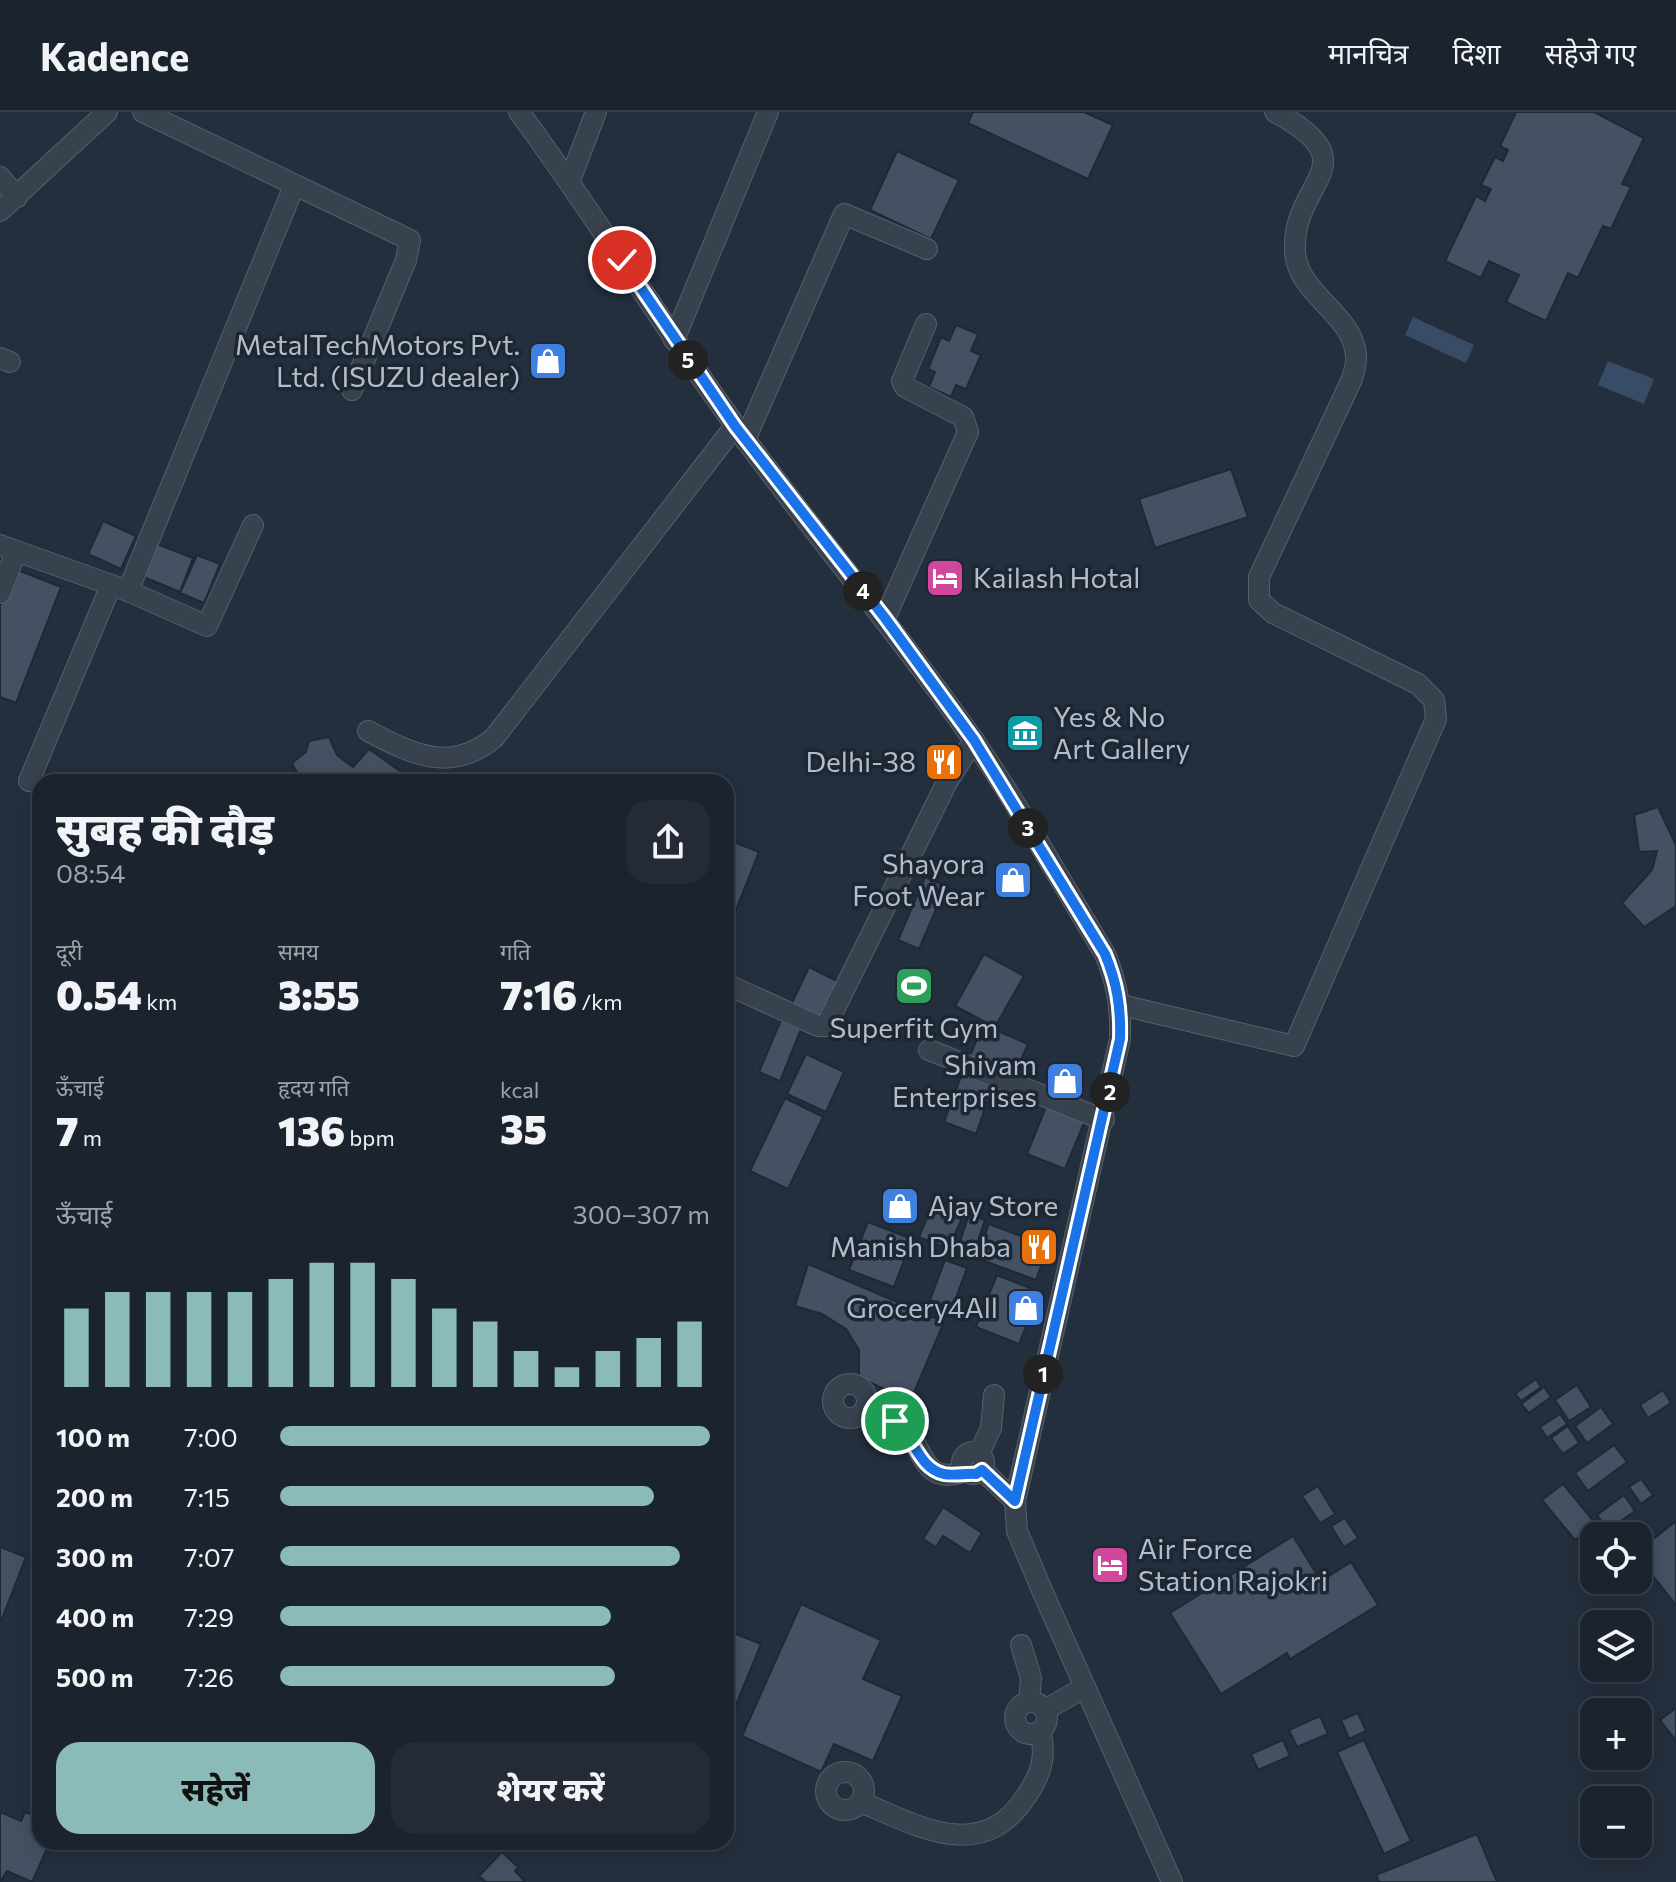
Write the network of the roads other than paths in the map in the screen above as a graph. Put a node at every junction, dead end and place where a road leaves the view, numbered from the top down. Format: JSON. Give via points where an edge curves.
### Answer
{"nodes":[{"id":1,"x":107,"y":112,"type":"edge"},
{"id":2,"x":143,"y":112,"type":"edge"},
{"id":3,"x":519,"y":112,"type":"edge"},
{"id":4,"x":596,"y":112,"type":"edge"},
{"id":5,"x":768,"y":112,"type":"edge"},
{"id":6,"x":1275,"y":112,"type":"edge"},
{"id":7,"x":0,"y":177,"type":"edge"},
{"id":8,"x":570,"y":180,"type":"junction"},
{"id":9,"x":294,"y":186,"type":"junction"},
{"id":10,"x":17,"y":197,"type":"junction"},
{"id":11,"x":0,"y":211,"type":"edge"},
{"id":12,"x":927,"y":249,"type":"dead end"},
{"id":13,"x":926,"y":324,"type":"dead end"},
{"id":14,"x":674,"y":340,"type":"junction"},
{"id":15,"x":352,"y":390,"type":"dead end"},
{"id":16,"x":740,"y":433,"type":"junction"},
{"id":17,"x":253,"y":525,"type":"dead end"},
{"id":18,"x":8,"y":549,"type":"edge"},
{"id":19,"x":119,"y":588,"type":"junction"},
{"id":20,"x":0,"y":593,"type":"edge"},
{"id":21,"x":885,"y":618,"type":"junction"},
{"id":22,"x":368,"y":731,"type":"dead end"},
{"id":23,"x":974,"y":740,"type":"junction"},
{"id":24,"x":32,"y":774,"type":"edge"},
{"id":25,"x":32,"y":775,"type":"edge"},
{"id":26,"x":29,"y":781,"type":"dead end"},
{"id":27,"x":734,"y":988,"type":"edge"},
{"id":28,"x":1121,"y":1005,"type":"junction"},
{"id":29,"x":929,"y":1050,"type":"dead end"},
{"id":30,"x":1104,"y":1120,"type":"junction"},
{"id":31,"x":994,"y":1395,"type":"dead end"},
{"id":32,"x":867,"y":1406,"type":"dead end"},
{"id":33,"x":975,"y":1465,"type":"junction"},
{"id":34,"x":1015,"y":1501,"type":"junction"},
{"id":35,"x":1021,"y":1645,"type":"dead end"},
{"id":36,"x":1085,"y":1687,"type":"junction"},
{"id":37,"x":1037,"y":1706,"type":"junction"},
{"id":38,"x":1040,"y":1731,"type":"junction"},
{"id":39,"x":861,"y":1802,"type":"dead end"},
{"id":40,"x":1172,"y":1882,"type":"edge"}],
"edges":[{"from":1,"to":10,"type":"street"},
{"from":2,"to":9,"type":"street"},
{"from":3,"to":8,"type":"street"},
{"from":4,"to":8,"type":"street"},
{"from":5,"to":14,"type":"street"},
{"from":6,"to":28,"type":"street","via":[[1305,129],[1320,148],[1324,162],[1299,224],[1295,250],[1301,277],[1348,332],[1356,355],[1352,379],[1259,577],[1259,600],[1273,613],[1418,684],[1434,700],[1436,719],[1294,1046]]},
{"from":7,"to":10,"type":"street"},
{"from":8,"to":14,"type":"street"},
{"from":9,"to":15,"type":"street","via":[[410,240]]},
{"from":9,"to":19,"type":"street"},
{"from":10,"to":11,"type":"street"},
{"from":12,"to":16,"type":"street","via":[[844,214]]},
{"from":13,"to":21,"type":"street","via":[[902,381],[963,417],[968,432]]},
{"from":14,"to":16,"type":"street"},
{"from":16,"to":21,"type":"street"},
{"from":16,"to":22,"type":"street","via":[[483,747],[438,759]]},
{"from":17,"to":19,"type":"street","via":[[207,626]]},
{"from":18,"to":19,"type":"street"},
{"from":18,"to":20,"type":"street"},
{"from":19,"to":24,"type":"street"},
{"from":21,"to":23,"type":"street"},
{"from":23,"to":27,"type":"street","via":[[947,782],[826,1026]]},
{"from":23,"to":28,"type":"street","via":[[1105,954]]},
{"from":25,"to":26,"type":"street"},
{"from":28,"to":30,"type":"street"},
{"from":29,"to":30,"type":"street"},
{"from":30,"to":34,"type":"street"},
{"from":31,"to":33,"type":"street","via":[[991,1428]]},
{"from":32,"to":33,"type":"street","via":[[904,1429],[920,1457],[936,1471],[953,1475]]},
{"from":33,"to":34,"type":"street"},
{"from":34,"to":36,"type":"street","via":[[1017,1531]]},
{"from":35,"to":37,"type":"street"},
{"from":36,"to":37,"type":"street"},
{"from":36,"to":40,"type":"street"},
{"from":37,"to":38,"type":"street","via":[[1046,1722]]},
{"from":37,"to":38,"type":"street","via":[[1019,1706],[1015,1721],[1025,1733]]},
{"from":38,"to":39,"type":"street","via":[[1044,1758],[1035,1784],[1006,1819],[983,1832],[943,1835]]}]}
